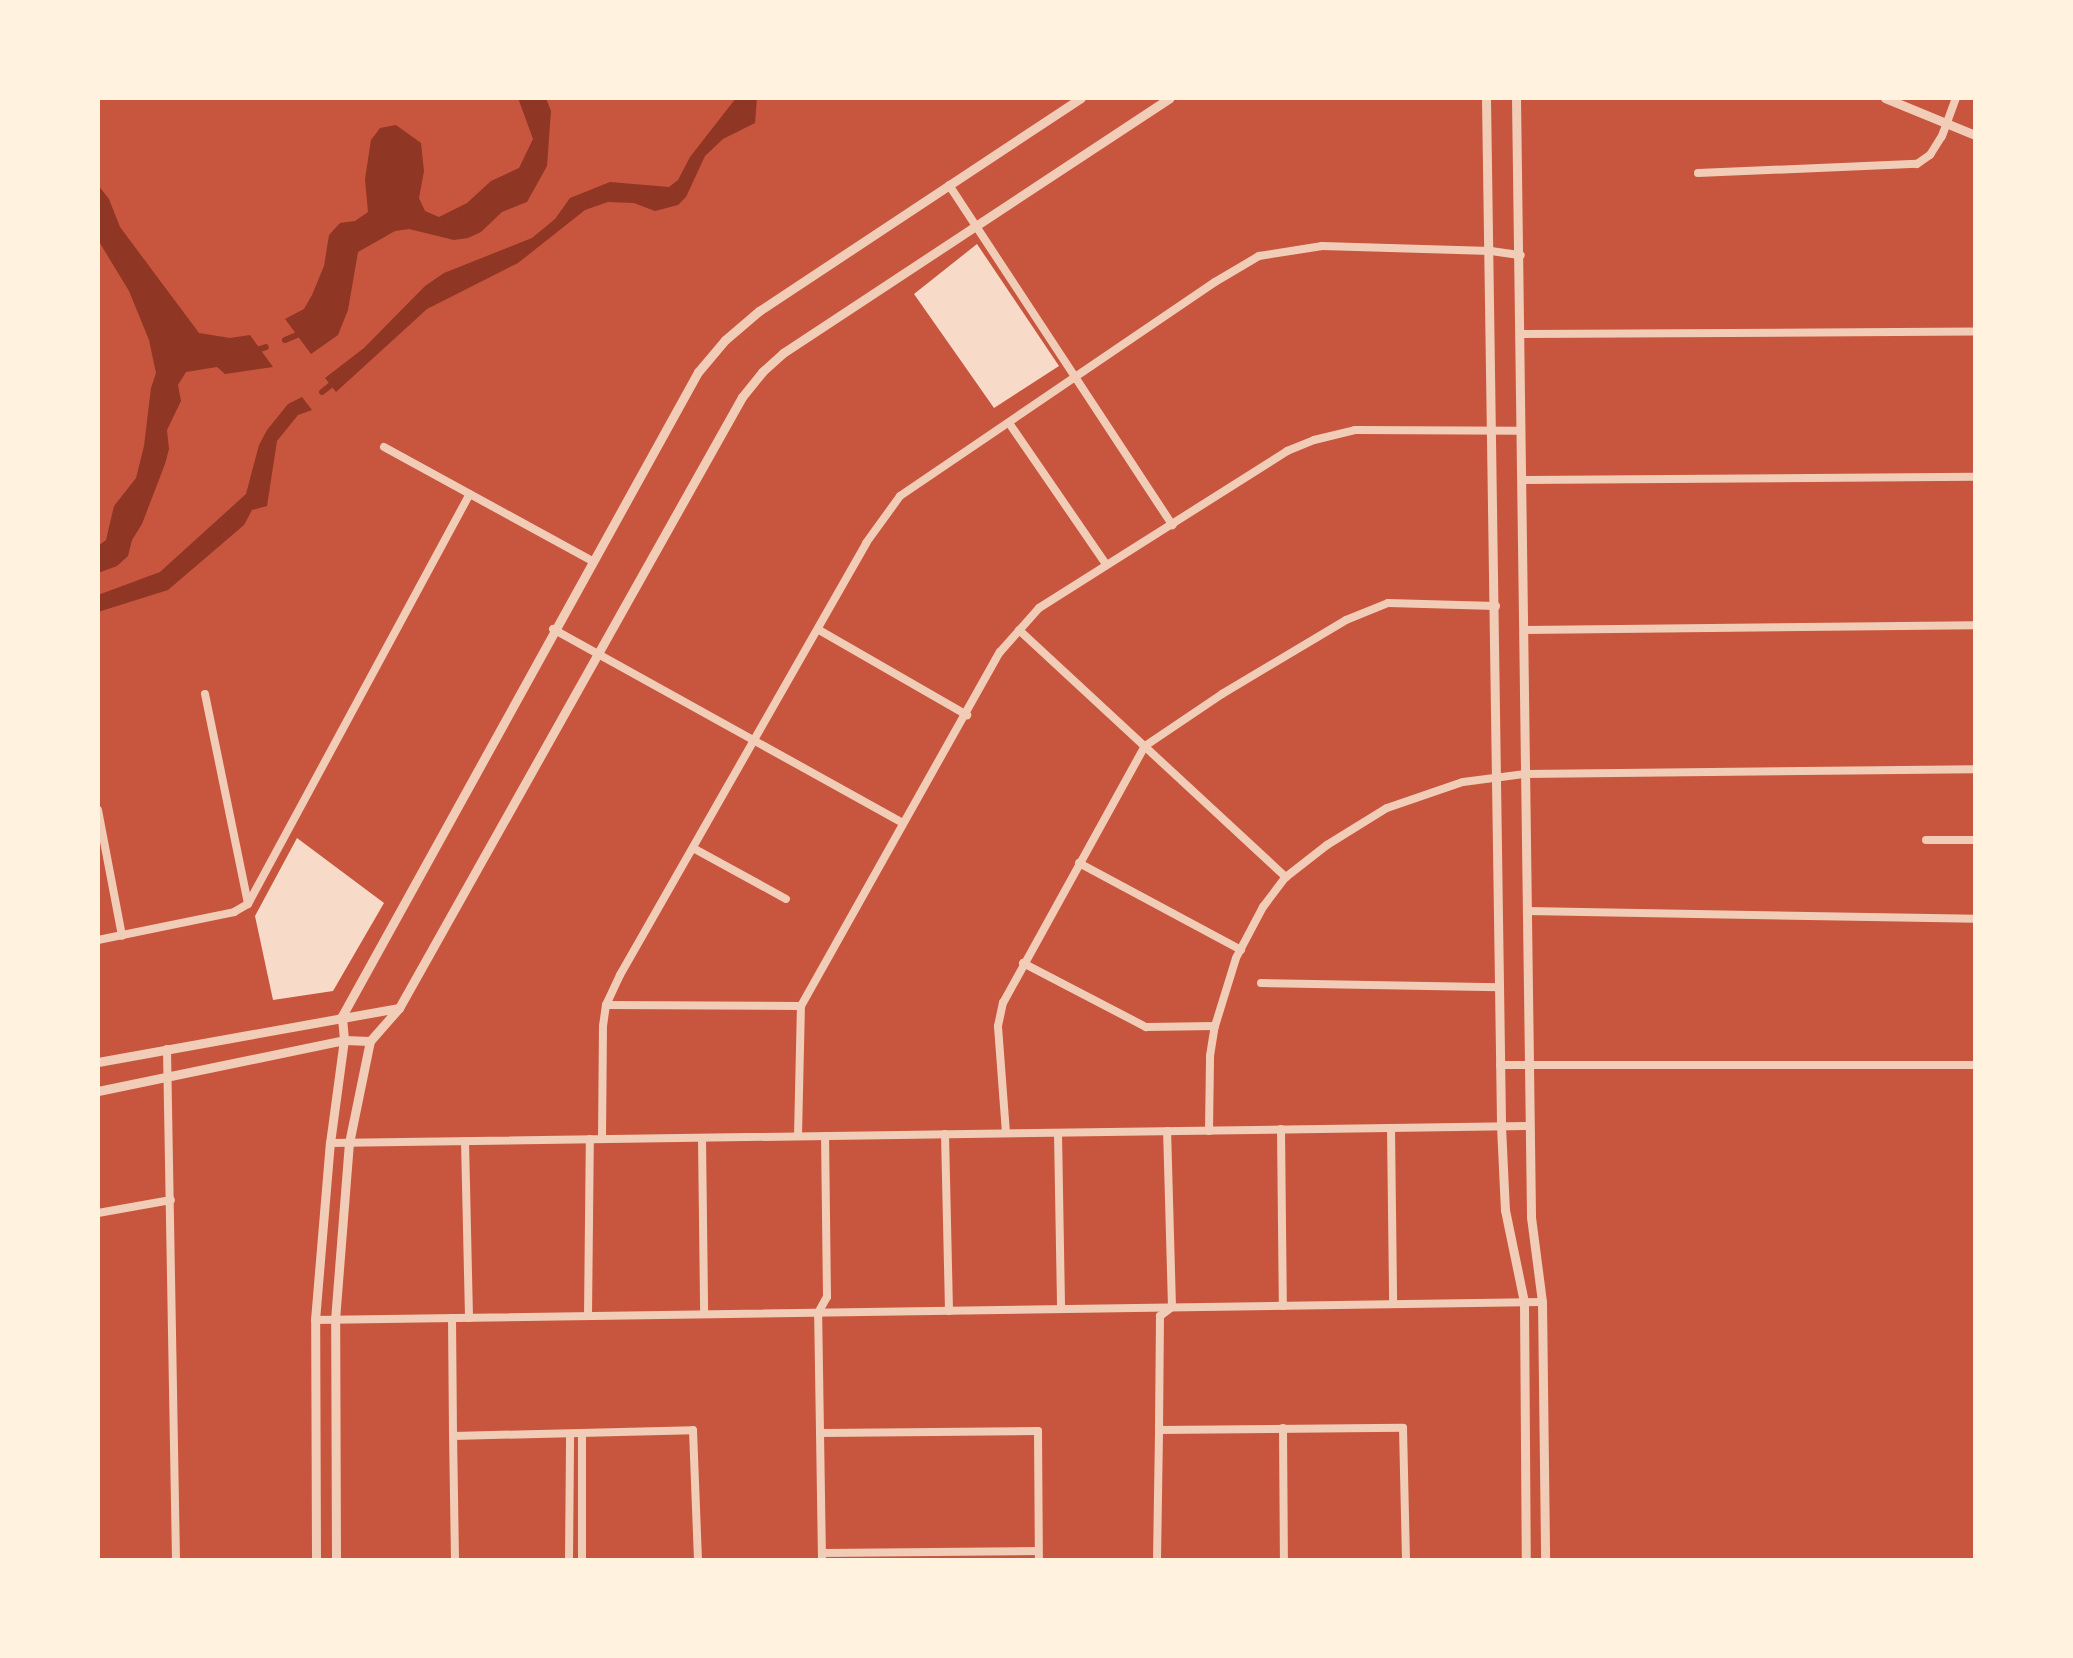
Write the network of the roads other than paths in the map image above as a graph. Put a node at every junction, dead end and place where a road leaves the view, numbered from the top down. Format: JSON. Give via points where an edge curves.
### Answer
{"nodes":[{"id":1,"x":1081,"y":98,"type":"edge"},
{"id":2,"x":1169,"y":98,"type":"edge"},
{"id":3,"x":1486,"y":98,"type":"edge"},
{"id":4,"x":1516,"y":98,"type":"edge"},
{"id":5,"x":1885,"y":98,"type":"edge"},
{"id":6,"x":1956,"y":98,"type":"edge"},
{"id":7,"x":1946,"y":123,"type":"junction"},
{"id":8,"x":1975,"y":135,"type":"edge"},
{"id":9,"x":1698,"y":173,"type":"dead end"},
{"id":10,"x":949,"y":185,"type":"junction"},
{"id":11,"x":976,"y":226,"type":"junction"},
{"id":12,"x":1491,"y":251,"type":"junction"},
{"id":13,"x":1521,"y":255,"type":"junction"},
{"id":14,"x":1975,"y":332,"type":"edge"},
{"id":15,"x":1521,"y":334,"type":"junction"},
{"id":16,"x":1076,"y":378,"type":"junction"},
{"id":17,"x":1009,"y":423,"type":"junction"},
{"id":18,"x":1521,"y":431,"type":"junction"},
{"id":19,"x":1492,"y":432,"type":"junction"},
{"id":20,"x":384,"y":447,"type":"dead end"},
{"id":21,"x":1975,"y":477,"type":"edge"},
{"id":22,"x":1522,"y":480,"type":"junction"},
{"id":23,"x":470,"y":494,"type":"junction"},
{"id":24,"x":1172,"y":525,"type":"junction"},
{"id":25,"x":592,"y":561,"type":"junction"},
{"id":26,"x":1106,"y":564,"type":"junction"},
{"id":27,"x":1496,"y":606,"type":"junction"},
{"id":28,"x":1975,"y":625,"type":"edge"},
{"id":29,"x":553,"y":629,"type":"junction"},
{"id":30,"x":819,"y":630,"type":"junction"},
{"id":31,"x":1019,"y":630,"type":"junction"},
{"id":32,"x":1525,"y":630,"type":"junction"},
{"id":33,"x":596,"y":654,"type":"junction"},
{"id":34,"x":205,"y":694,"type":"dead end"},
{"id":35,"x":967,"y":715,"type":"junction"},
{"id":36,"x":754,"y":742,"type":"junction"},
{"id":37,"x":1145,"y":746,"type":"junction"},
{"id":38,"x":1975,"y":769,"type":"edge"},
{"id":39,"x":1525,"y":774,"type":"junction"},
{"id":40,"x":1496,"y":777,"type":"junction"},
{"id":41,"x":98,"y":810,"type":"edge"},
{"id":42,"x":903,"y":823,"type":"junction"},
{"id":43,"x":1926,"y":840,"type":"dead end"},
{"id":44,"x":1975,"y":840,"type":"edge"},
{"id":45,"x":693,"y":848,"type":"junction"},
{"id":46,"x":1079,"y":863,"type":"junction"},
{"id":47,"x":1286,"y":877,"type":"junction"},
{"id":48,"x":786,"y":899,"type":"dead end"},
{"id":49,"x":248,"y":904,"type":"junction"},
{"id":50,"x":1527,"y":911,"type":"junction"},
{"id":51,"x":1975,"y":919,"type":"edge"},
{"id":52,"x":122,"y":936,"type":"junction"},
{"id":53,"x":98,"y":940,"type":"edge"},
{"id":54,"x":1241,"y":950,"type":"junction"},
{"id":55,"x":1023,"y":963,"type":"junction"},
{"id":56,"x":1261,"y":983,"type":"dead end"},
{"id":57,"x":1499,"y":987,"type":"junction"},
{"id":58,"x":606,"y":1005,"type":"junction"},
{"id":59,"x":801,"y":1006,"type":"junction"},
{"id":60,"x":399,"y":1008,"type":"junction"},
{"id":61,"x":342,"y":1016,"type":"junction"},
{"id":62,"x":1215,"y":1026,"type":"junction"},
{"id":63,"x":344,"y":1040,"type":"junction"},
{"id":64,"x":370,"y":1041,"type":"junction"},
{"id":65,"x":167,"y":1049,"type":"junction"},
{"id":66,"x":98,"y":1062,"type":"edge"},
{"id":67,"x":1500,"y":1065,"type":"junction"},
{"id":68,"x":1975,"y":1065,"type":"edge"},
{"id":69,"x":1529,"y":1066,"type":"junction"},
{"id":70,"x":167,"y":1078,"type":"junction"},
{"id":71,"x":98,"y":1091,"type":"edge"},
{"id":72,"x":1501,"y":1126,"type":"junction"},
{"id":73,"x":1530,"y":1126,"type":"junction"},
{"id":74,"x":1391,"y":1128,"type":"junction"},
{"id":75,"x":1281,"y":1129,"type":"junction"},
{"id":76,"x":1167,"y":1131,"type":"junction"},
{"id":77,"x":1209,"y":1131,"type":"junction"},
{"id":78,"x":1006,"y":1133,"type":"junction"},
{"id":79,"x":1058,"y":1133,"type":"junction"},
{"id":80,"x":945,"y":1134,"type":"junction"},
{"id":81,"x":798,"y":1136,"type":"junction"},
{"id":82,"x":825,"y":1136,"type":"junction"},
{"id":83,"x":702,"y":1138,"type":"junction"},
{"id":84,"x":590,"y":1139,"type":"junction"},
{"id":85,"x":602,"y":1139,"type":"junction"},
{"id":86,"x":465,"y":1141,"type":"junction"},
{"id":87,"x":330,"y":1143,"type":"junction"},
{"id":88,"x":349,"y":1143,"type":"junction"},
{"id":89,"x":171,"y":1200,"type":"junction"},
{"id":90,"x":98,"y":1213,"type":"edge"},
{"id":91,"x":1524,"y":1302,"type":"junction"},
{"id":92,"x":1542,"y":1302,"type":"junction"},
{"id":93,"x":1393,"y":1304,"type":"junction"},
{"id":94,"x":1283,"y":1306,"type":"junction"},
{"id":95,"x":1172,"y":1307,"type":"junction"},
{"id":96,"x":1061,"y":1309,"type":"junction"},
{"id":97,"x":949,"y":1311,"type":"junction"},
{"id":98,"x":818,"y":1313,"type":"junction"},
{"id":99,"x":704,"y":1314,"type":"junction"},
{"id":100,"x":588,"y":1316,"type":"junction"},
{"id":101,"x":452,"y":1318,"type":"junction"},
{"id":102,"x":469,"y":1318,"type":"junction"},
{"id":103,"x":315,"y":1320,"type":"junction"},
{"id":104,"x":335,"y":1320,"type":"junction"},
{"id":105,"x":1283,"y":1428,"type":"junction"},
{"id":106,"x":1159,"y":1430,"type":"junction"},
{"id":107,"x":582,"y":1433,"type":"junction"},
{"id":108,"x":821,"y":1433,"type":"junction"},
{"id":109,"x":570,"y":1434,"type":"junction"},
{"id":110,"x":453,"y":1436,"type":"junction"},
{"id":111,"x":822,"y":1556,"type":"edge"},
{"id":112,"x":1038,"y":1556,"type":"edge"},
{"id":113,"x":176,"y":1560,"type":"edge"},
{"id":114,"x":316,"y":1560,"type":"edge"},
{"id":115,"x":336,"y":1560,"type":"edge"},
{"id":116,"x":455,"y":1560,"type":"edge"},
{"id":117,"x":569,"y":1560,"type":"edge"},
{"id":118,"x":582,"y":1560,"type":"edge"},
{"id":119,"x":698,"y":1560,"type":"edge"},
{"id":120,"x":1157,"y":1560,"type":"edge"},
{"id":121,"x":1284,"y":1560,"type":"edge"},
{"id":122,"x":1406,"y":1560,"type":"edge"},
{"id":123,"x":1526,"y":1560,"type":"edge"},
{"id":124,"x":1545,"y":1560,"type":"edge"}],
"edges":[{"from":1,"to":10,"type":"street"},
{"from":2,"to":11,"type":"street"},
{"from":3,"to":12,"type":"street"},
{"from":4,"to":13,"type":"street"},
{"from":5,"to":7,"type":"street"},
{"from":6,"to":7,"type":"street"},
{"from":7,"to":8,"type":"street"},
{"from":7,"to":9,"type":"street","via":[[1930,155],[1917,164]]},
{"from":10,"to":11,"type":"street"},
{"from":10,"to":25,"type":"street","via":[[759,311],[725,340],[698,372]]},
{"from":11,"to":16,"type":"street"},
{"from":11,"to":33,"type":"street","via":[[762,372],[742,397]]},
{"from":12,"to":13,"type":"street"},
{"from":12,"to":16,"type":"street","via":[[1322,246],[1259,256]]},
{"from":12,"to":19,"type":"street"},
{"from":13,"to":15,"type":"street"},
{"from":14,"to":15,"type":"street"},
{"from":15,"to":18,"type":"street"},
{"from":16,"to":17,"type":"street"},
{"from":16,"to":24,"type":"street"},
{"from":17,"to":26,"type":"street"},
{"from":17,"to":30,"type":"street","via":[[900,496],[866,543]]},
{"from":18,"to":19,"type":"street"},
{"from":18,"to":22,"type":"street"},
{"from":19,"to":24,"type":"street","via":[[1355,430],[1314,440],[1287,451]]},
{"from":19,"to":27,"type":"street"},
{"from":20,"to":23,"type":"street"},
{"from":21,"to":22,"type":"street"},
{"from":22,"to":32,"type":"street"},
{"from":23,"to":25,"type":"street"},
{"from":23,"to":49,"type":"street"},
{"from":24,"to":26,"type":"street"},
{"from":25,"to":29,"type":"street"},
{"from":26,"to":31,"type":"street","via":[[1039,608]]},
{"from":27,"to":37,"type":"street","via":[[1388,603],[1346,620]]},
{"from":27,"to":40,"type":"street"},
{"from":28,"to":32,"type":"street"},
{"from":29,"to":33,"type":"street"},
{"from":29,"to":61,"type":"street"},
{"from":30,"to":35,"type":"street"},
{"from":30,"to":36,"type":"street"},
{"from":31,"to":35,"type":"street","via":[[1000,652]]},
{"from":31,"to":37,"type":"street"},
{"from":32,"to":39,"type":"street"},
{"from":33,"to":36,"type":"street"},
{"from":33,"to":60,"type":"street"},
{"from":34,"to":49,"type":"street"},
{"from":35,"to":42,"type":"street"},
{"from":36,"to":42,"type":"street"},
{"from":36,"to":45,"type":"street"},
{"from":37,"to":46,"type":"street"},
{"from":37,"to":47,"type":"street"},
{"from":38,"to":39,"type":"street"},
{"from":39,"to":40,"type":"street"},
{"from":39,"to":50,"type":"street"},
{"from":40,"to":47,"type":"street","via":[[1425,792],[1387,808]]},
{"from":40,"to":57,"type":"street"},
{"from":41,"to":52,"type":"street"},
{"from":42,"to":59,"type":"street"},
{"from":43,"to":44,"type":"street"},
{"from":45,"to":48,"type":"street"},
{"from":45,"to":58,"type":"street"},
{"from":46,"to":54,"type":"street"},
{"from":46,"to":55,"type":"street"},
{"from":47,"to":54,"type":"street"},
{"from":49,"to":52,"type":"street","via":[[234,912]]},
{"from":50,"to":51,"type":"street"},
{"from":50,"to":69,"type":"street"},
{"from":52,"to":53,"type":"street"},
{"from":54,"to":62,"type":"street"},
{"from":55,"to":62,"type":"street","via":[[1146,1027]]},
{"from":55,"to":78,"type":"street","via":[[998,1026]]},
{"from":56,"to":57,"type":"street"},
{"from":57,"to":67,"type":"street"},
{"from":58,"to":59,"type":"street"},
{"from":58,"to":85,"type":"street"},
{"from":59,"to":81,"type":"street"},
{"from":60,"to":61,"type":"street"},
{"from":60,"to":64,"type":"street"},
{"from":61,"to":63,"type":"street"},
{"from":61,"to":65,"type":"street"},
{"from":62,"to":77,"type":"street"},
{"from":63,"to":64,"type":"street"},
{"from":63,"to":70,"type":"street"},
{"from":63,"to":87,"type":"street"},
{"from":64,"to":88,"type":"street"},
{"from":65,"to":66,"type":"street"},
{"from":65,"to":70,"type":"street"},
{"from":67,"to":69,"type":"street"},
{"from":67,"to":72,"type":"street"},
{"from":68,"to":69,"type":"street"},
{"from":69,"to":73,"type":"street"},
{"from":70,"to":71,"type":"street"},
{"from":70,"to":89,"type":"street"},
{"from":72,"to":73,"type":"street"},
{"from":72,"to":74,"type":"street"},
{"from":72,"to":91,"type":"street","via":[[1505,1210]]},
{"from":73,"to":92,"type":"street","via":[[1531,1217]]},
{"from":74,"to":75,"type":"street"},
{"from":74,"to":93,"type":"street"},
{"from":75,"to":77,"type":"street"},
{"from":75,"to":94,"type":"street"},
{"from":76,"to":77,"type":"street"},
{"from":76,"to":79,"type":"street"},
{"from":76,"to":95,"type":"street"},
{"from":78,"to":79,"type":"street"},
{"from":78,"to":80,"type":"street"},
{"from":79,"to":96,"type":"street"},
{"from":80,"to":82,"type":"street"},
{"from":80,"to":97,"type":"street"},
{"from":81,"to":82,"type":"street"},
{"from":81,"to":83,"type":"street"},
{"from":82,"to":98,"type":"street","via":[[827,1297]]},
{"from":83,"to":85,"type":"street"},
{"from":83,"to":99,"type":"street"},
{"from":84,"to":85,"type":"street"},
{"from":84,"to":86,"type":"street"},
{"from":84,"to":100,"type":"street"},
{"from":86,"to":88,"type":"street"},
{"from":86,"to":102,"type":"street"},
{"from":87,"to":88,"type":"street"},
{"from":87,"to":103,"type":"street"},
{"from":88,"to":104,"type":"street"},
{"from":89,"to":90,"type":"street"},
{"from":89,"to":113,"type":"street"},
{"from":91,"to":92,"type":"street"},
{"from":91,"to":93,"type":"street"},
{"from":91,"to":123,"type":"street"},
{"from":92,"to":124,"type":"street"},
{"from":93,"to":94,"type":"street"},
{"from":94,"to":95,"type":"street"},
{"from":95,"to":96,"type":"street"},
{"from":95,"to":106,"type":"street","via":[[1160,1316]]},
{"from":96,"to":97,"type":"street"},
{"from":97,"to":98,"type":"street"},
{"from":98,"to":99,"type":"street"},
{"from":98,"to":108,"type":"street"},
{"from":99,"to":100,"type":"street"},
{"from":100,"to":102,"type":"street"},
{"from":101,"to":102,"type":"street"},
{"from":101,"to":104,"type":"street"},
{"from":101,"to":110,"type":"street"},
{"from":103,"to":104,"type":"street"},
{"from":103,"to":114,"type":"street"},
{"from":104,"to":115,"type":"street"},
{"from":105,"to":106,"type":"street"},
{"from":105,"to":121,"type":"street"},
{"from":105,"to":122,"type":"street","via":[[1403,1428]]},
{"from":106,"to":120,"type":"street"},
{"from":107,"to":109,"type":"street"},
{"from":107,"to":118,"type":"street"},
{"from":107,"to":119,"type":"street","via":[[693,1430]]},
{"from":108,"to":111,"type":"street"},
{"from":108,"to":112,"type":"street","via":[[1038,1431]]},
{"from":109,"to":110,"type":"street"},
{"from":109,"to":117,"type":"street"},
{"from":110,"to":116,"type":"street"},
{"from":111,"to":112,"type":"street"}]}
